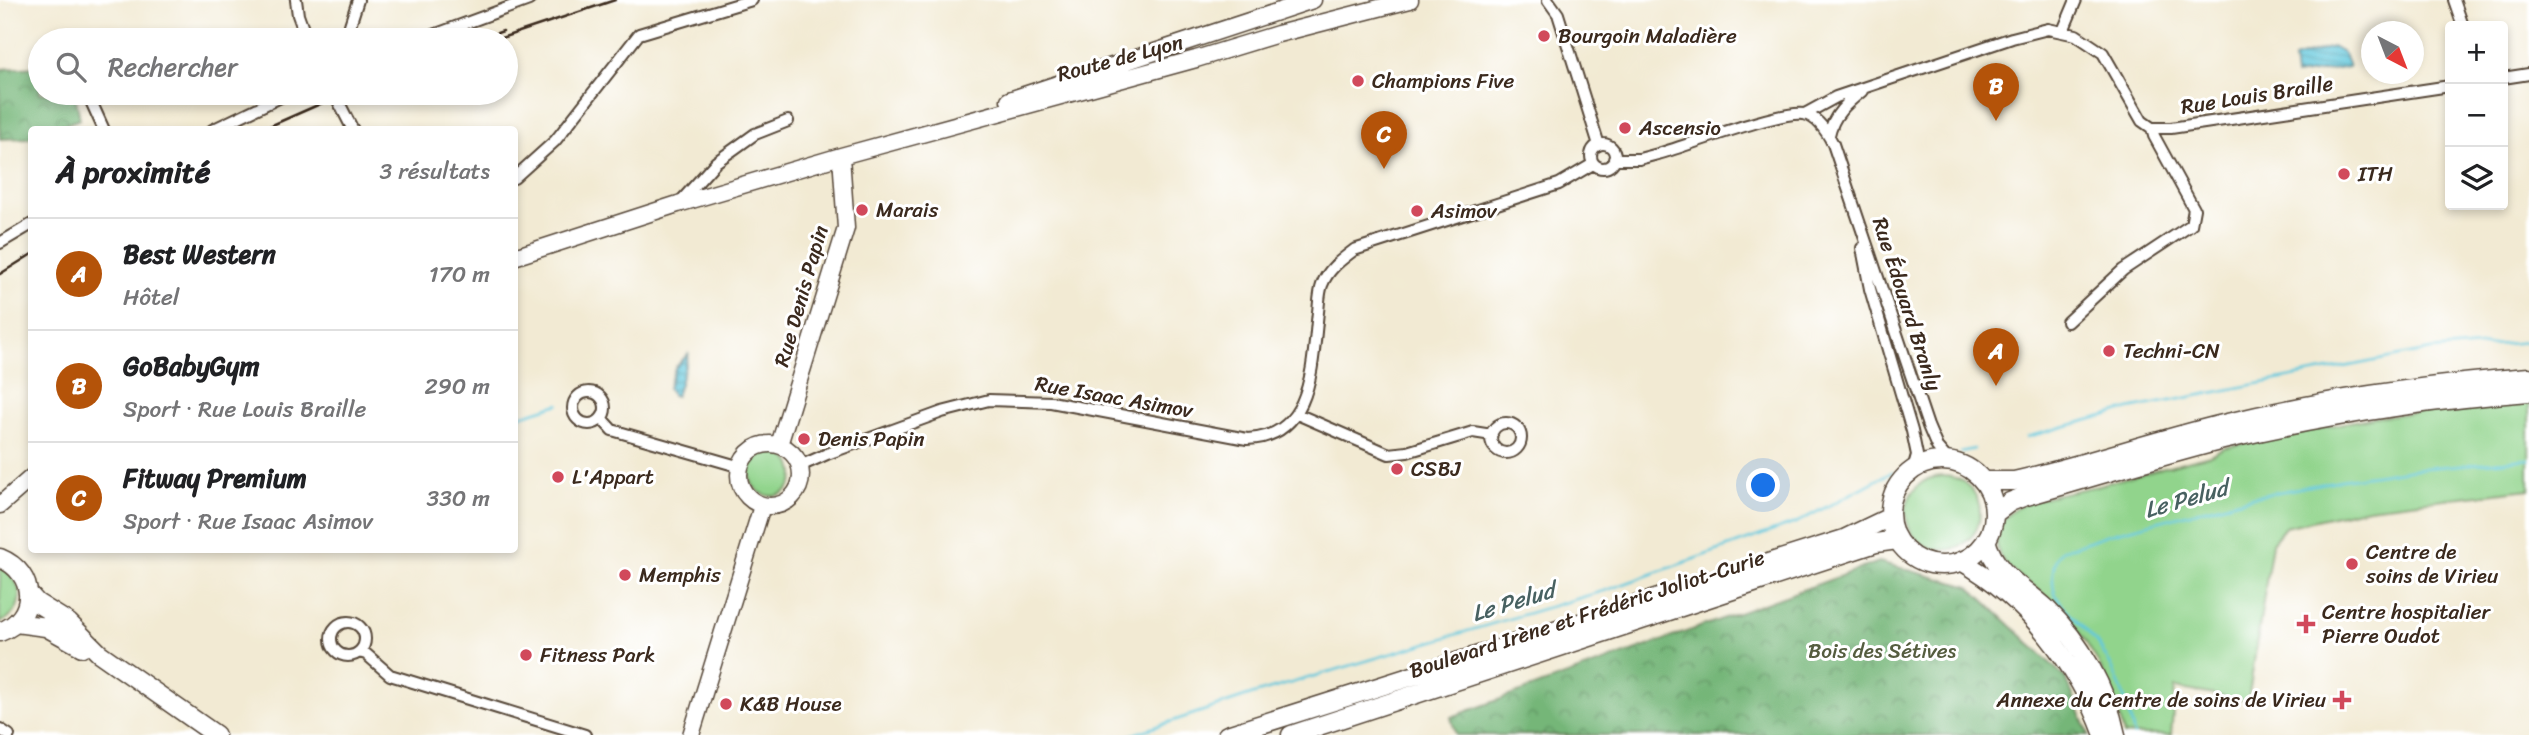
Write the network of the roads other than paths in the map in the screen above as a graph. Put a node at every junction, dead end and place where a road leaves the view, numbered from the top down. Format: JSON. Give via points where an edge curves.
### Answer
{"nodes":[{"id":1,"x":296,"y":0,"type":"edge"},
{"id":2,"x":358,"y":0,"type":"edge"},
{"id":3,"x":529,"y":0,"type":"edge"},
{"id":4,"x":1313,"y":0,"type":"edge"},
{"id":5,"x":1410,"y":0,"type":"edge"},
{"id":6,"x":1548,"y":0,"type":"edge"},
{"id":7,"x":1559,"y":0,"type":"edge"},
{"id":8,"x":2076,"y":0,"type":"edge"},
{"id":9,"x":2454,"y":0,"type":"edge"},
{"id":10,"x":744,"y":1,"type":"edge"},
{"id":11,"x":1558,"y":14,"type":"junction"},
{"id":12,"x":2461,"y":21,"type":"edge"},
{"id":13,"x":303,"y":28,"type":"edge"},
{"id":14,"x":350,"y":28,"type":"edge"},
{"id":15,"x":453,"y":28,"type":"edge"},
{"id":16,"x":2063,"y":31,"type":"junction"},
{"id":17,"x":2529,"y":74,"type":"edge"},
{"id":18,"x":2508,"y":77,"type":"edge"},
{"id":19,"x":1870,"y":85,"type":"junction"},
{"id":20,"x":2445,"y":87,"type":"edge"},
{"id":21,"x":93,"y":105,"type":"edge"},
{"id":22,"x":264,"y":105,"type":"edge"},
{"id":23,"x":340,"y":105,"type":"edge"},
{"id":24,"x":1805,"y":114,"type":"junction"},
{"id":25,"x":788,"y":121,"type":"dead end"},
{"id":26,"x":102,"y":126,"type":"edge"},
{"id":27,"x":220,"y":126,"type":"edge"},
{"id":28,"x":352,"y":126,"type":"edge"},
{"id":29,"x":2152,"y":128,"type":"junction"},
{"id":30,"x":1829,"y":135,"type":"junction"},
{"id":31,"x":1599,"y":145,"type":"junction"},
{"id":32,"x":1837,"y":154,"type":"junction"},
{"id":33,"x":841,"y":156,"type":"junction"},
{"id":34,"x":1614,"y":159,"type":"junction"},
{"id":35,"x":1593,"y":164,"type":"junction"},
{"id":36,"x":518,"y":174,"type":"edge"},
{"id":37,"x":678,"y":204,"type":"junction"},
{"id":38,"x":28,"y":226,"type":"edge"},
{"id":39,"x":0,"y":243,"type":"edge"},
{"id":40,"x":518,"y":256,"type":"edge"},
{"id":41,"x":2067,"y":322,"type":"dead end"},
{"id":42,"x":2529,"y":377,"type":"edge"},
{"id":43,"x":2529,"y":392,"type":"edge"},
{"id":44,"x":1297,"y":414,"type":"junction"},
{"id":45,"x":601,"y":419,"type":"dead end"},
{"id":46,"x":1492,"y":435,"type":"dead end"},
{"id":47,"x":779,"y":446,"type":"junction"},
{"id":48,"x":1949,"y":461,"type":"junction"},
{"id":49,"x":800,"y":466,"type":"junction"},
{"id":50,"x":741,"y":467,"type":"junction"},
{"id":51,"x":28,"y":468,"type":"edge"},
{"id":52,"x":1913,"y":469,"type":"junction"},
{"id":53,"x":28,"y":480,"type":"edge"},
{"id":54,"x":1983,"y":481,"type":"junction"},
{"id":55,"x":0,"y":492,"type":"edge"},
{"id":56,"x":0,"y":505,"type":"edge"},
{"id":57,"x":762,"y":506,"type":"junction"},
{"id":58,"x":1994,"y":514,"type":"junction"},
{"id":59,"x":1890,"y":517,"type":"junction"},
{"id":60,"x":1897,"y":540,"type":"junction"},
{"id":61,"x":1986,"y":540,"type":"junction"},
{"id":62,"x":0,"y":558,"type":"edge"},
{"id":63,"x":1961,"y":561,"type":"junction"},
{"id":64,"x":28,"y":593,"type":"junction"},
{"id":65,"x":16,"y":623,"type":"junction"},
{"id":66,"x":0,"y":632,"type":"edge"},
{"id":67,"x":359,"y":652,"type":"dead end"},
{"id":68,"x":99,"y":653,"type":"junction"},
{"id":69,"x":0,"y":729,"type":"edge"},
{"id":70,"x":9,"y":735,"type":"edge"},
{"id":71,"x":216,"y":735,"type":"edge"},
{"id":72,"x":585,"y":735,"type":"edge"},
{"id":73,"x":691,"y":735,"type":"edge"},
{"id":74,"x":1227,"y":735,"type":"edge"},
{"id":75,"x":1291,"y":735,"type":"edge"},
{"id":76,"x":2104,"y":735,"type":"edge"},
{"id":77,"x":2116,"y":735,"type":"edge"}],
"edges":[{"from":1,"to":13,"type":"street"},
{"from":2,"to":14,"type":"street"},
{"from":3,"to":15,"type":"street"},
{"from":4,"to":33,"type":"main road","name":"Route de Lyon"},
{"from":5,"to":33,"type":"main road","name":"Route de Lyon"},
{"from":6,"to":11,"type":"street"},
{"from":7,"to":11,"type":"street"},
{"from":8,"to":16,"type":"street"},
{"from":9,"to":12,"type":"street"},
{"from":10,"to":36,"type":"street","via":[[639,34],[555,141]]},
{"from":11,"to":31,"type":"street"},
{"from":16,"to":19,"type":"street","via":[[2030,33]]},
{"from":16,"to":29,"type":"street","via":[[2103,53],[2142,121]]},
{"from":17,"to":18,"type":"street"},
{"from":19,"to":24,"type":"street"},
{"from":19,"to":30,"type":"street","via":[[1836,116]]},
{"from":20,"to":29,"type":"street","name":"Rue Louis Braille"},
{"from":21,"to":26,"type":"street"},
{"from":22,"to":27,"type":"street"},
{"from":23,"to":28,"type":"street"},
{"from":24,"to":30,"type":"street","name":"Rue Édouard Branly"},
{"from":24,"to":34,"type":"street","via":[[1778,117],[1639,159]]},
{"from":25,"to":37,"type":"street","via":[[755,134],[716,162]]},
{"from":29,"to":41,"type":"street","via":[[2194,209],[2191,225],[2123,270]]},
{"from":30,"to":32,"type":"street","name":"Rue Édouard Branly"},
{"from":31,"to":34,"type":"street","via":[[1610,147]]},
{"from":31,"to":35,"type":"street","via":[[1591,153]]},
{"from":32,"to":48,"type":"street","name":"Rue Édouard Branly","via":[[1928,426]]},
{"from":32,"to":52,"type":"street","name":"Rue Édouard Branly","via":[[1912,431],[1917,455]]},
{"from":33,"to":37,"type":"main road","name":"Route de Lyon"},
{"from":33,"to":47,"type":"main road","name":"Rue Denis Papin","via":[[846,228]]},
{"from":34,"to":35,"type":"street","via":[[1603,168]]},
{"from":35,"to":44,"type":"street","via":[[1559,184],[1354,250],[1335,264],[1321,286],[1311,376]]},
{"from":37,"to":40,"type":"main road","name":"Route de Lyon"},
{"from":38,"to":39,"type":"street"},
{"from":42,"to":54,"type":"main road","via":[[2328,402],[2220,425],[2014,481]]},
{"from":43,"to":58,"type":"main road","via":[[2333,417],[2226,440],[2023,497]]},
{"from":44,"to":46,"type":"street","via":[[1389,454],[1473,432]]},
{"from":44,"to":49,"type":"street","name":"Rue Isaac Asimov","via":[[1278,433],[1247,439],[1051,402],[989,400],[942,412]]},
{"from":45,"to":50,"type":"street","via":[[612,430]]},
{"from":47,"to":49,"type":"main road"},
{"from":47,"to":50,"type":"main road","via":[[755,448]]},
{"from":48,"to":52,"type":"main road"},
{"from":48,"to":54,"type":"main road","via":[[1962,464]]},
{"from":49,"to":57,"type":"main road","via":[[794,495],[787,502]]},
{"from":50,"to":57,"type":"main road","via":[[742,488]]},
{"from":51,"to":55,"type":"main road"},
{"from":52,"to":59,"type":"main road","via":[[1893,495]]},
{"from":53,"to":56,"type":"main road"},
{"from":54,"to":58,"type":"main road"},
{"from":57,"to":73,"type":"main road"},
{"from":58,"to":61,"type":"main road"},
{"from":59,"to":60,"type":"main road"},
{"from":59,"to":74,"type":"main road","name":"Boulevard Irène et Frédéric Joliot-Curie","via":[[1844,539]]},
{"from":60,"to":63,"type":"main road","via":[[1906,551],[1932,564]]},
{"from":60,"to":75,"type":"main road","name":"Boulevard Irène et Frédéric Joliot-Curie","via":[[1876,543]]},
{"from":61,"to":63,"type":"main road"},
{"from":61,"to":77,"type":"main road","via":[[2004,574],[2045,607],[2075,642],[2110,708]]},
{"from":62,"to":64,"type":"main road","via":[[16,567]]},
{"from":63,"to":76,"type":"main road","via":[[1983,573],[2062,652]]},
{"from":64,"to":65,"type":"main road"},
{"from":64,"to":68,"type":"main road","via":[[69,623]]},
{"from":65,"to":66,"type":"main road"},
{"from":65,"to":68,"type":"main road","via":[[46,627]]},
{"from":67,"to":72,"type":"street","via":[[390,675]]},
{"from":68,"to":71,"type":"main road"},
{"from":69,"to":70,"type":"street"}]}
